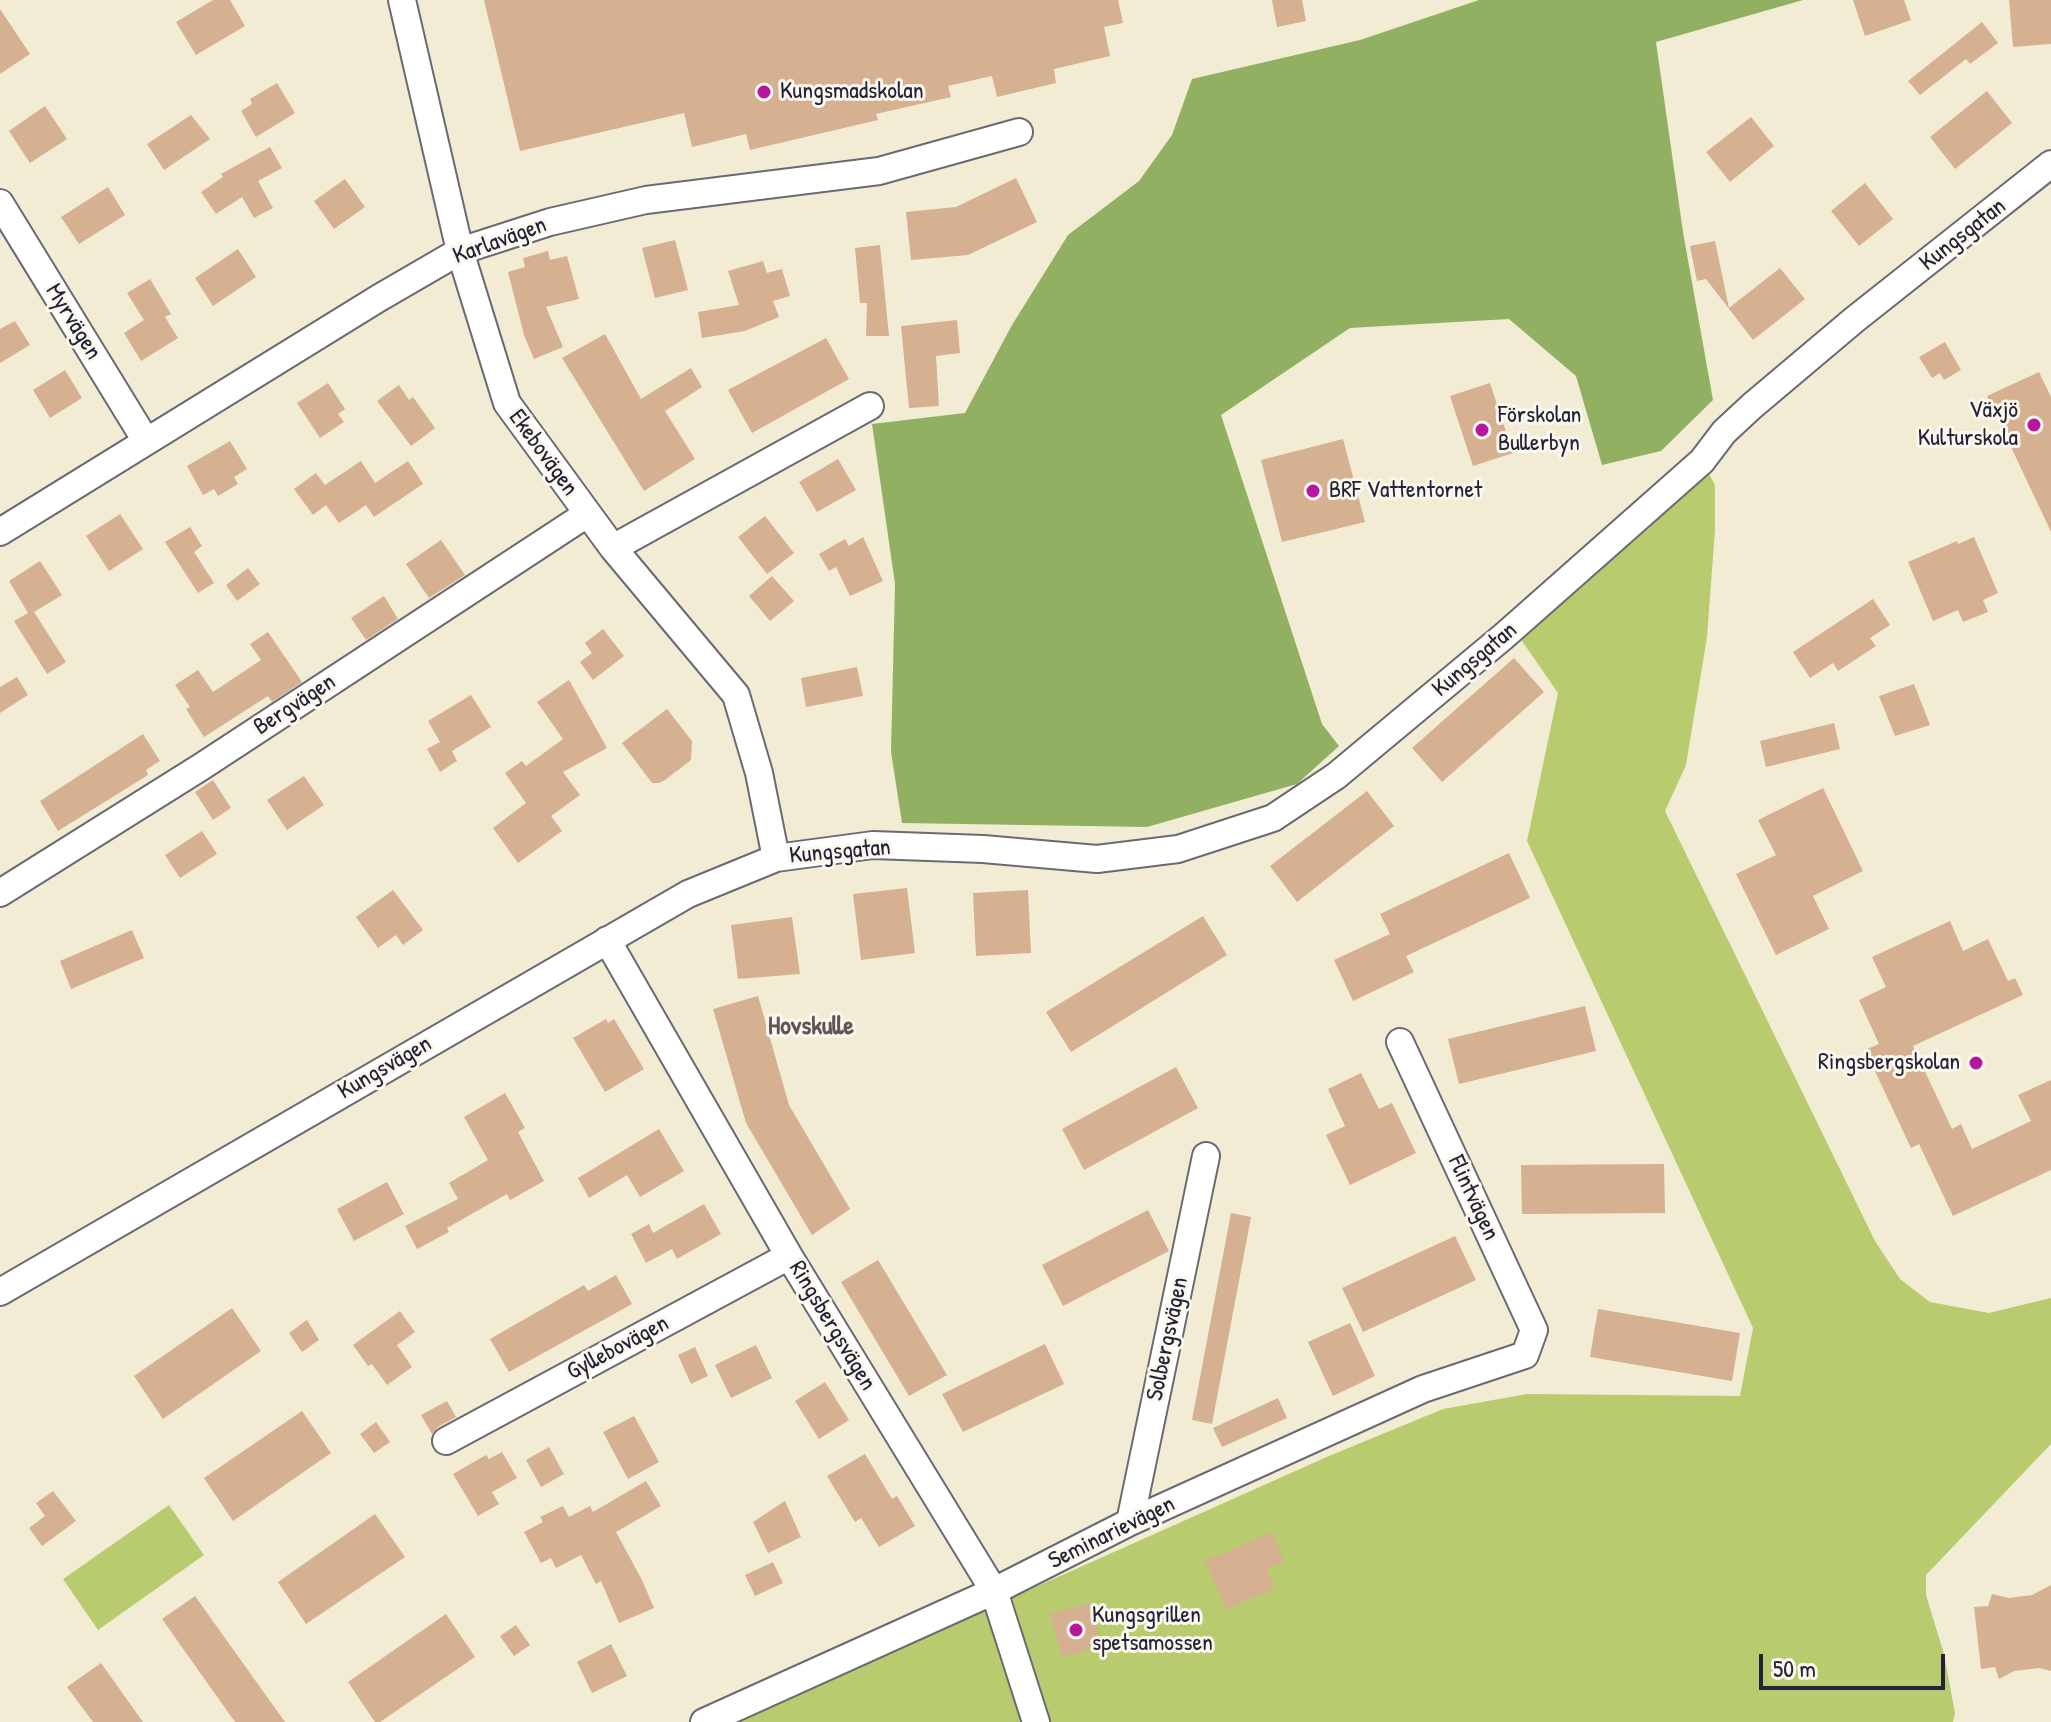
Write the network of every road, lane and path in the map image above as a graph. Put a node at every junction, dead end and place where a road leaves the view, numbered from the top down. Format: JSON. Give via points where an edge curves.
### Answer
{"nodes":[{"id":1,"x":402,"y":0,"type":"edge"},
{"id":2,"x":1019,"y":132,"type":"dead end"},
{"id":3,"x":2051,"y":164,"type":"edge"},
{"id":4,"x":0,"y":203,"type":"edge"},
{"id":5,"x":460,"y":251,"type":"junction"},
{"id":6,"x":870,"y":406,"type":"dead end"},
{"id":7,"x":146,"y":441,"type":"junction"},
{"id":8,"x":587,"y":514,"type":"junction"},
{"id":9,"x":0,"y":532,"type":"edge"},
{"id":10,"x":613,"y":548,"type":"junction"},
{"id":11,"x":776,"y":858,"type":"junction"},
{"id":12,"x":0,"y":893,"type":"edge"},
{"id":13,"x":607,"y":940,"type":"junction"},
{"id":14,"x":1400,"y":1042,"type":"dead end"},
{"id":15,"x":1206,"y":1156,"type":"dead end"},
{"id":16,"x":789,"y":1256,"type":"junction"},
{"id":17,"x":0,"y":1292,"type":"edge"},
{"id":18,"x":1525,"y":1355,"type":"joint"},
{"id":19,"x":446,"y":1441,"type":"dead end"},
{"id":20,"x":1130,"y":1522,"type":"junction"},
{"id":21,"x":994,"y":1591,"type":"junction"},
{"id":22,"x":704,"y":1722,"type":"edge"},
{"id":23,"x":1036,"y":1722,"type":"edge"}],
"edges":[{"from":1,"to":5,"type":"street","name":"Ekebovägen"},
{"from":2,"to":5,"type":"street","name":"Karlavägen","via":[[879,171],[646,200],[550,222]]},
{"from":3,"to":11,"type":"street","name":"Kungsgatan","via":[[1752,406],[1702,461],[1504,636],[1336,776],[1273,818],[1178,849],[1097,859],[873,845]]},
{"from":4,"to":7,"type":"street","name":"Myrvägen"},
{"from":5,"to":7,"type":"street","name":"Karlavägen"},
{"from":5,"to":8,"type":"street","name":"Ekebovägen","via":[[507,403]]},
{"from":6,"to":10,"type":"street"},
{"from":7,"to":9,"type":"street","name":"Karlavägen"},
{"from":8,"to":10,"type":"street","name":"Ekebovägen"},
{"from":8,"to":12,"type":"street","name":"Bergvägen"},
{"from":10,"to":11,"type":"street","name":"Ekebovägen","via":[[736,695]]},
{"from":11,"to":13,"type":"street","name":"Kungsvägen","via":[[688,894]]},
{"from":13,"to":16,"type":"street","name":"Ringsbergsvägen"},
{"from":13,"to":17,"type":"street","name":"Kungsvägen"},
{"from":14,"to":18,"type":"street","name":"Flintvägen","via":[[1534,1330]]},
{"from":15,"to":20,"type":"street","name":"Solbergsvägen"},
{"from":16,"to":19,"type":"street","name":"Gyllebovägen"},
{"from":16,"to":21,"type":"street","name":"Ringsbergsvägen"},
{"from":18,"to":20,"type":"street","name":"Seminarievägen","via":[[1423,1389]]},
{"from":20,"to":21,"type":"street","name":"Seminarievägen"},
{"from":21,"to":22,"type":"street","name":"Seminarievägen"},
{"from":21,"to":23,"type":"street","name":"Ringsbergsvägen"}]}
